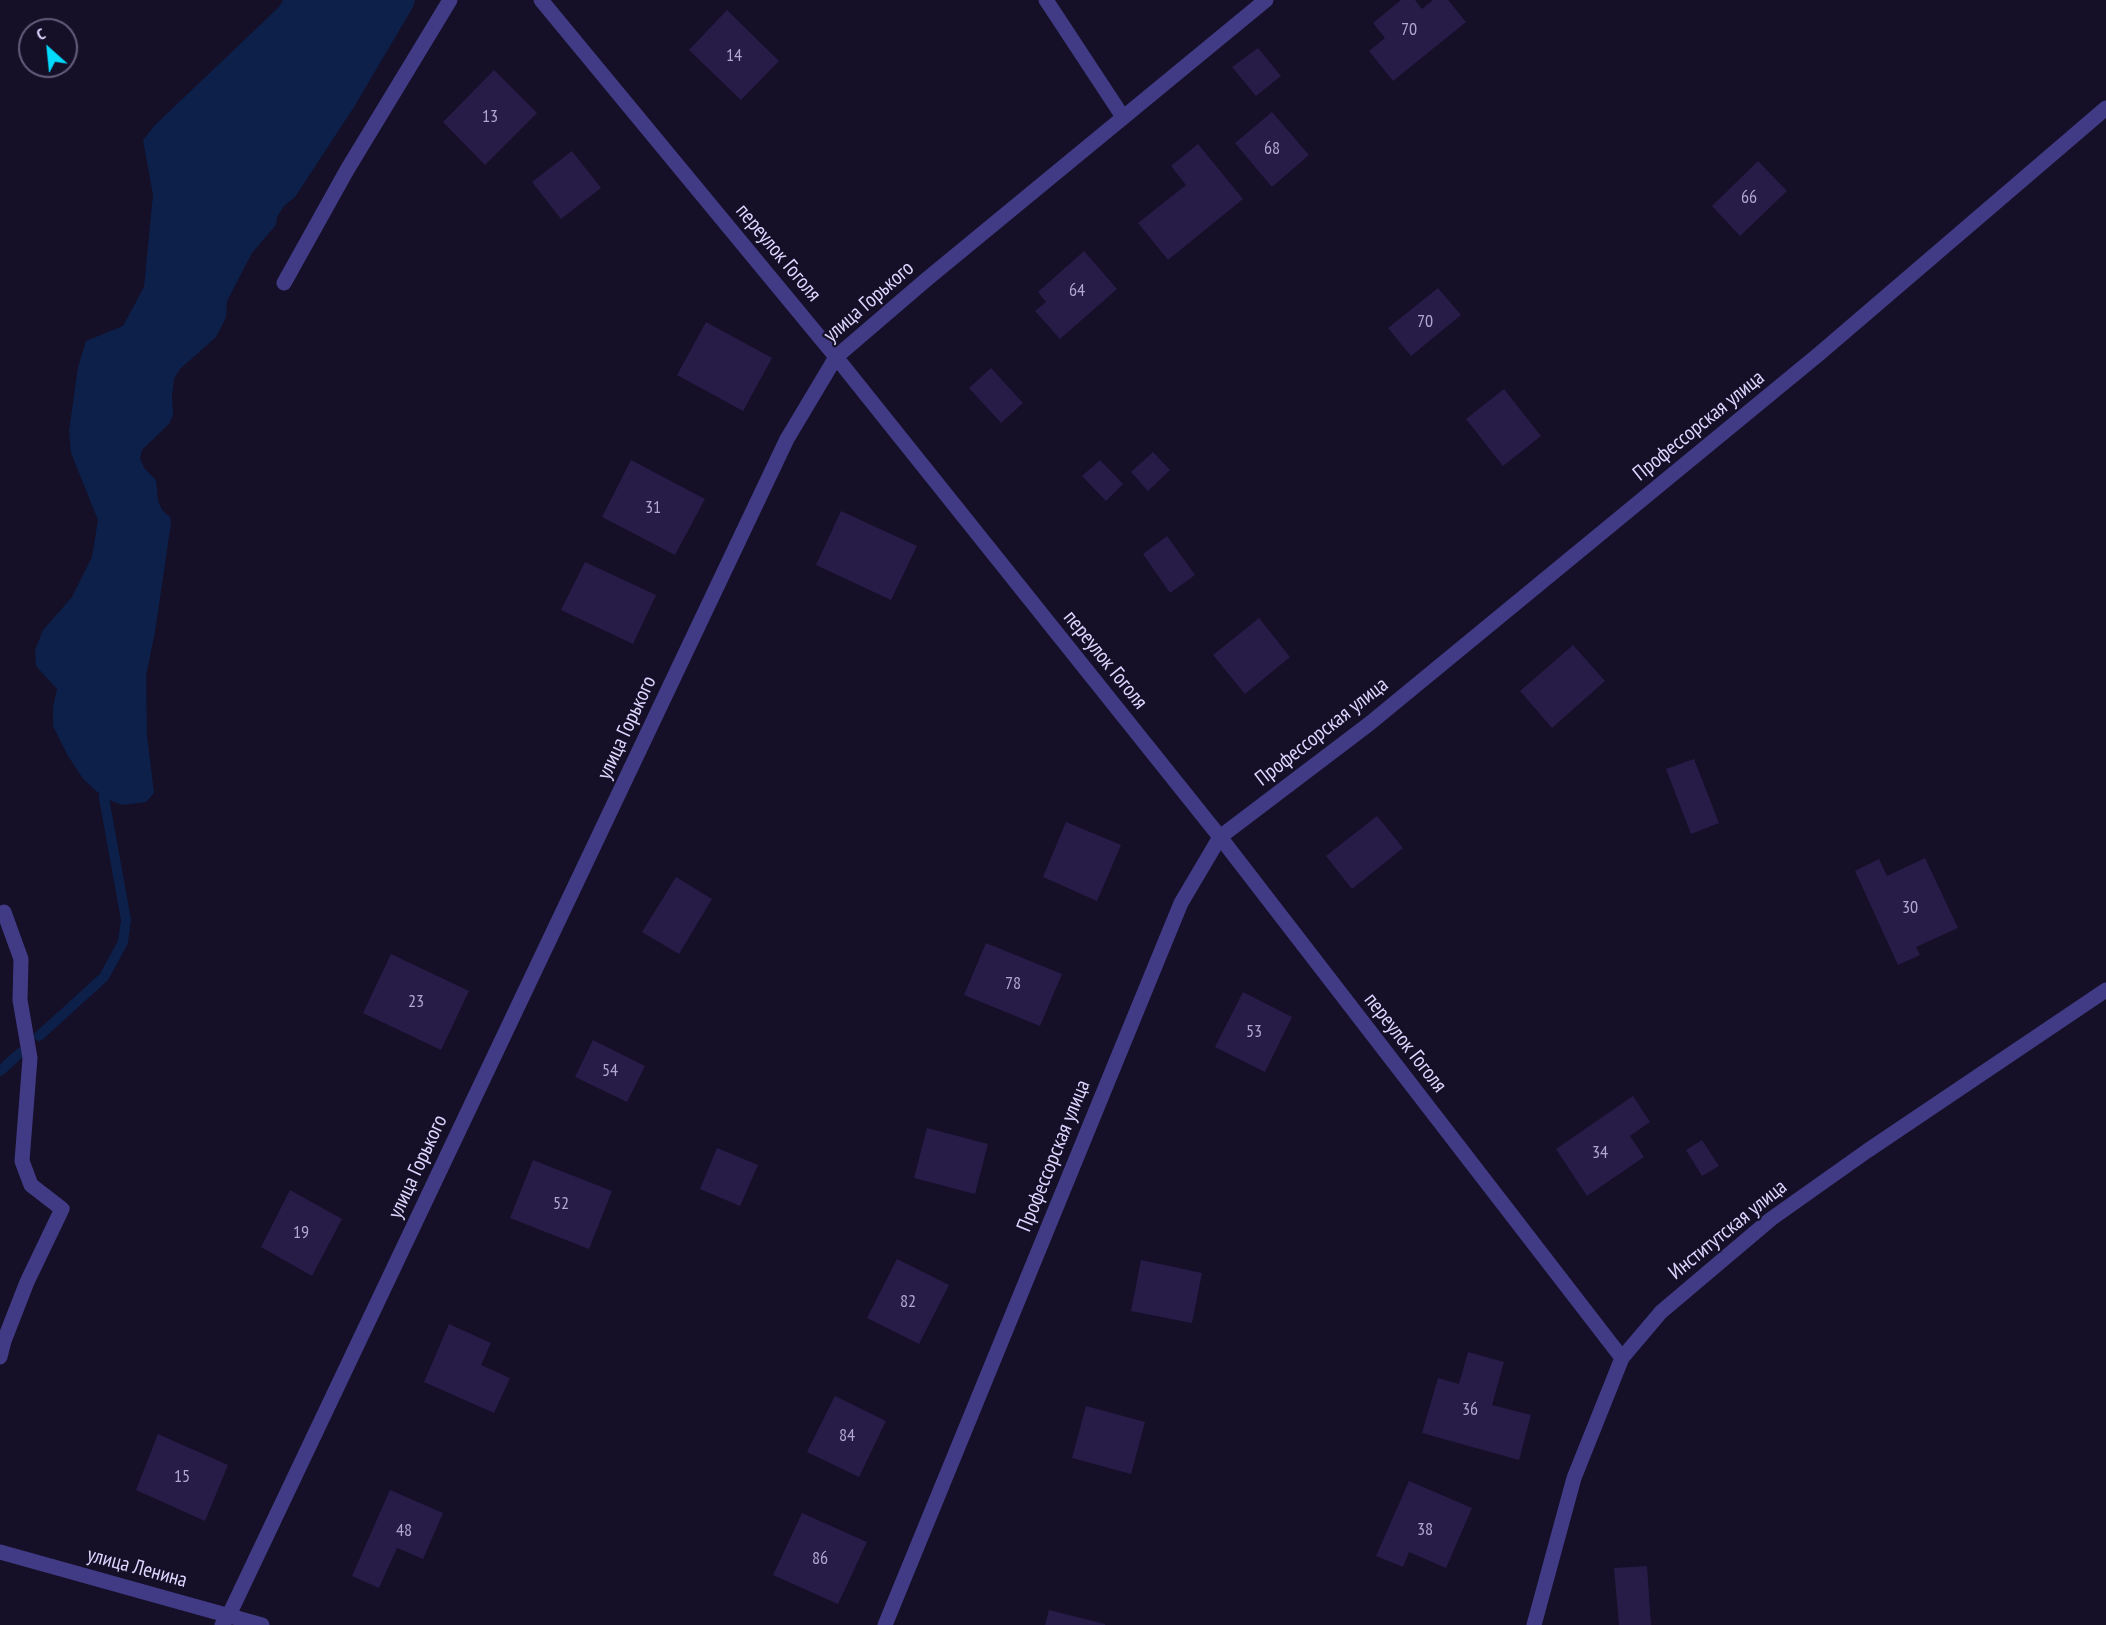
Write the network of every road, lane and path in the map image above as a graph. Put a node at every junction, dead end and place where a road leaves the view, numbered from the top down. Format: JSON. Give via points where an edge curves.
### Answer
{"nodes":[{"id":1,"x":450,"y":0,"type":"edge"},
{"id":2,"x":541,"y":0,"type":"edge"},
{"id":3,"x":1046,"y":0,"type":"edge"},
{"id":4,"x":1266,"y":0,"type":"edge"},
{"id":5,"x":2106,"y":108,"type":"edge"},
{"id":6,"x":1123,"y":117,"type":"junction"},
{"id":7,"x":284,"y":283,"type":"dead end"},
{"id":8,"x":836,"y":357,"type":"junction"},
{"id":9,"x":1220,"y":837,"type":"junction"},
{"id":10,"x":4,"y":912,"type":"dead end"},
{"id":11,"x":2106,"y":990,"type":"edge"},
{"id":12,"x":0,"y":1357,"type":"edge"},
{"id":13,"x":1622,"y":1358,"type":"junction"},
{"id":14,"x":0,"y":1552,"type":"edge"},
{"id":15,"x":225,"y":1620,"type":"edge"},
{"id":16,"x":262,"y":1625,"type":"edge"},
{"id":17,"x":885,"y":1625,"type":"edge"},
{"id":18,"x":1534,"y":1625,"type":"edge"}],
"edges":[{"from":1,"to":7,"type":"street"},
{"from":2,"to":8,"type":"street","name":"переулок Гоголя"},
{"from":3,"to":6,"type":"street"},
{"from":4,"to":6,"type":"street","name":"улица Горького"},
{"from":5,"to":9,"type":"street","name":"Профессорская улица","via":[[1810,362],[1369,724]]},
{"from":6,"to":8,"type":"street","name":"улица Горького"},
{"from":8,"to":9,"type":"street","name":"переулок Гоголя"},
{"from":8,"to":15,"type":"street","name":"улица Горького","via":[[787,439]]},
{"from":9,"to":13,"type":"street","name":"переулок Гоголя"},
{"from":9,"to":17,"type":"street","name":"Профессорская улица","via":[[1181,903]]},
{"from":10,"to":12,"type":"street","via":[[21,959],[20,1000],[30,1058],[22,1161],[32,1185],[62,1209],[27,1282]]},
{"from":11,"to":13,"type":"street","name":"Институтская улица","via":[[1771,1219],[1660,1312]]},
{"from":13,"to":18,"type":"street","name":"Институтская улица","via":[[1574,1478]]},
{"from":14,"to":15,"type":"street","name":"улица Ленина"},
{"from":15,"to":16,"type":"street","name":"улица Ленина"}]}
